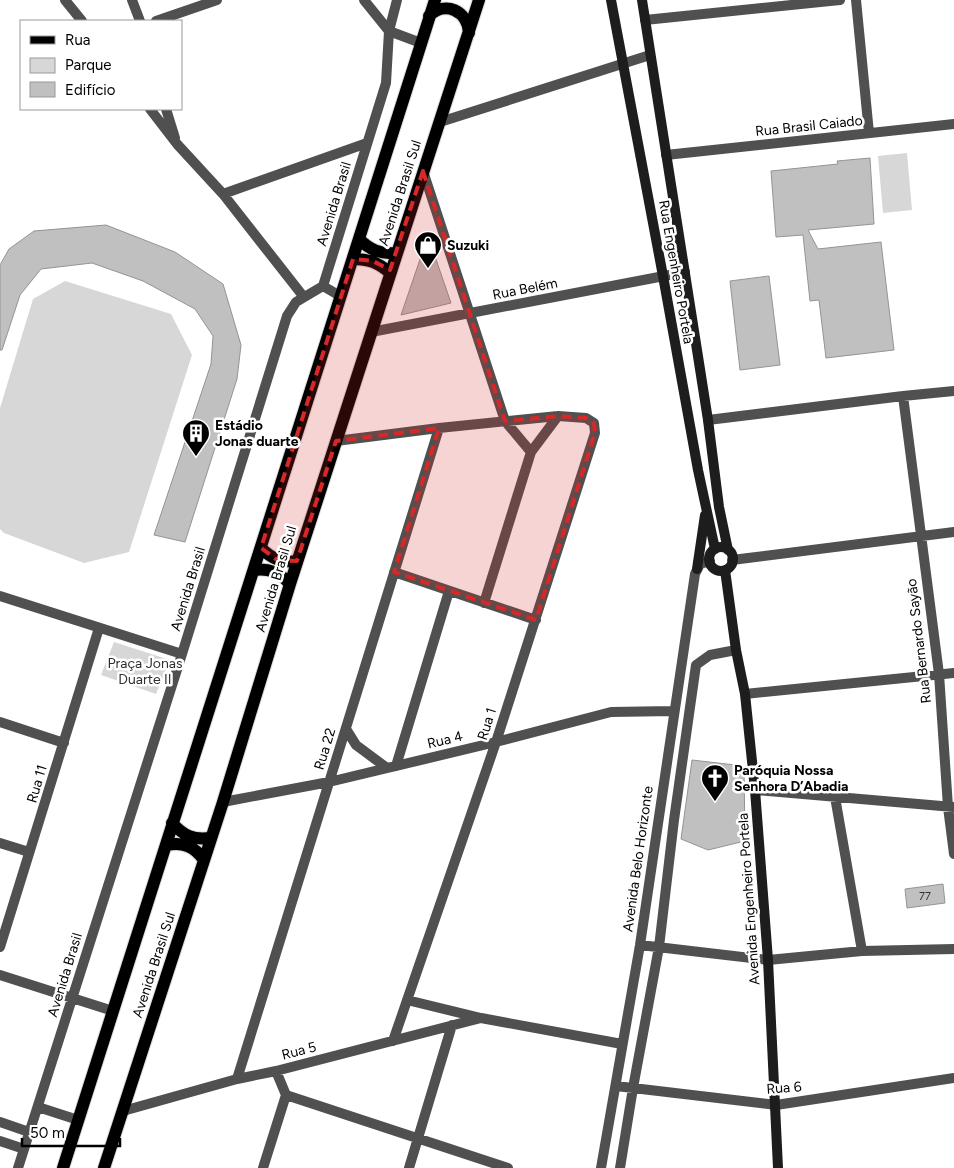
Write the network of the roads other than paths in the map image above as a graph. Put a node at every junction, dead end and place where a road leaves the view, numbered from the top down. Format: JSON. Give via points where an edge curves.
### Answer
{"nodes":[{"id":1,"x":66,"y":0,"type":"edge"},
{"id":2,"x":132,"y":0,"type":"edge"},
{"id":3,"x":217,"y":0,"type":"edge"},
{"id":4,"x":364,"y":0,"type":"edge"},
{"id":5,"x":397,"y":0,"type":"edge"},
{"id":6,"x":435,"y":0,"type":"edge"},
{"id":7,"x":479,"y":0,"type":"edge"},
{"id":8,"x":611,"y":0,"type":"edge"},
{"id":9,"x":642,"y":0,"type":"edge"},
{"id":10,"x":840,"y":0,"type":"edge"},
{"id":11,"x":856,"y":0,"type":"edge"},
{"id":12,"x":429,"y":16,"type":"junction"},
{"id":13,"x":81,"y":20,"type":"edge"},
{"id":14,"x":140,"y":20,"type":"edge"},
{"id":15,"x":159,"y":20,"type":"edge"},
{"id":16,"x":645,"y":20,"type":"junction"},
{"id":17,"x":389,"y":31,"type":"junction"},
{"id":18,"x":469,"y":33,"type":"junction"},
{"id":19,"x":420,"y":43,"type":"junction"},
{"id":20,"x":650,"y":55,"type":"junction"},
{"id":21,"x":623,"y":64,"type":"junction"},
{"id":22,"x":151,"y":110,"type":"edge"},
{"id":23,"x":166,"y":110,"type":"edge"},
{"id":24,"x":440,"y":122,"type":"junction"},
{"id":25,"x":954,"y":124,"type":"edge"},
{"id":26,"x":869,"y":133,"type":"junction"},
{"id":27,"x":367,"y":143,"type":"junction"},
{"id":28,"x":177,"y":144,"type":"junction"},
{"id":29,"x":666,"y":155,"type":"junction"},
{"id":30,"x":424,"y":172,"type":"junction"},
{"id":31,"x":223,"y":194,"type":"junction"},
{"id":32,"x":359,"y":239,"type":"junction"},
{"id":33,"x":396,"y":253,"type":"junction"},
{"id":34,"x":353,"y":259,"type":"junction"},
{"id":35,"x":684,"y":272,"type":"junction"},
{"id":36,"x":390,"y":273,"type":"junction"},
{"id":37,"x":663,"y":276,"type":"junction"},
{"id":38,"x":323,"y":286,"type":"junction"},
{"id":39,"x":303,"y":296,"type":"junction"},
{"id":40,"x":340,"y":296,"type":"junction"},
{"id":41,"x":470,"y":313,"type":"junction"},
{"id":42,"x":371,"y":332,"type":"junction"},
{"id":43,"x":954,"y":391,"type":"edge"},
{"id":44,"x":903,"y":396,"type":"junction"},
{"id":45,"x":558,"y":416,"type":"junction"},
{"id":46,"x":708,"y":420,"type":"junction"},
{"id":47,"x":505,"y":421,"type":"junction"},
{"id":48,"x":439,"y":428,"type":"junction"},
{"id":49,"x":336,"y":441,"type":"junction"},
{"id":50,"x":531,"y":452,"type":"junction"},
{"id":51,"x":705,"y":509,"type":"junction"},
{"id":52,"x":954,"y":532,"type":"edge"},
{"id":53,"x":920,"y":535,"type":"junction"},
{"id":54,"x":261,"y":548,"type":"junction"},
{"id":55,"x":715,"y":549,"type":"junction"},
{"id":56,"x":728,"y":550,"type":"junction"},
{"id":57,"x":732,"y":560,"type":"junction"},
{"id":58,"x":297,"y":561,"type":"junction"},
{"id":59,"x":710,"y":561,"type":"junction"},
{"id":60,"x":697,"y":569,"type":"junction"},
{"id":61,"x":254,"y":570,"type":"junction"},
{"id":62,"x":725,"y":570,"type":"junction"},
{"id":63,"x":394,"y":572,"type":"junction"},
{"id":64,"x":290,"y":584,"type":"junction"},
{"id":65,"x":449,"y":591,"type":"junction"},
{"id":66,"x":0,"y":596,"type":"edge"},
{"id":67,"x":484,"y":603,"type":"junction"},
{"id":68,"x":536,"y":620,"type":"junction"},
{"id":69,"x":99,"y":628,"type":"junction"},
{"id":70,"x":736,"y":650,"type":"junction"},
{"id":71,"x":182,"y":654,"type":"junction"},
{"id":72,"x":954,"y":672,"type":"edge"},
{"id":73,"x":939,"y":674,"type":"junction"},
{"id":74,"x":745,"y":694,"type":"junction"},
{"id":75,"x":673,"y":711,"type":"junction"},
{"id":76,"x":0,"y":722,"type":"edge"},
{"id":77,"x":346,"y":729,"type":"junction"},
{"id":78,"x":496,"y":742,"type":"junction"},
{"id":79,"x":64,"y":743,"type":"junction"},
{"id":80,"x":392,"y":767,"type":"junction"},
{"id":81,"x":329,"y":782,"type":"junction"},
{"id":82,"x":755,"y":790,"type":"junction"},
{"id":83,"x":836,"y":797,"type":"junction"},
{"id":84,"x":223,"y":802,"type":"junction"},
{"id":85,"x":951,"y":807,"type":"edge"},
{"id":86,"x":172,"y":823,"type":"junction"},
{"id":87,"x":210,"y":838,"type":"junction"},
{"id":88,"x":0,"y":843,"type":"edge"},
{"id":89,"x":166,"y":845,"type":"junction"},
{"id":90,"x":30,"y":852,"type":"junction"},
{"id":91,"x":954,"y":854,"type":"edge"},
{"id":92,"x":204,"y":860,"type":"junction"},
{"id":93,"x":640,"y":945,"type":"junction"},
{"id":94,"x":0,"y":947,"type":"edge"},
{"id":95,"x":659,"y":948,"type":"junction"},
{"id":96,"x":954,"y":949,"type":"edge"},
{"id":97,"x":862,"y":951,"type":"junction"},
{"id":98,"x":768,"y":960,"type":"junction"},
{"id":99,"x":0,"y":975,"type":"edge"},
{"id":100,"x":72,"y":998,"type":"junction"},
{"id":101,"x":407,"y":1000,"type":"junction"},
{"id":102,"x":113,"y":1011,"type":"junction"},
{"id":103,"x":482,"y":1018,"type":"junction"},
{"id":104,"x":452,"y":1025,"type":"junction"},
{"id":105,"x":393,"y":1041,"type":"junction"},
{"id":106,"x":622,"y":1044,"type":"junction"},
{"id":107,"x":276,"y":1070,"type":"junction"},
{"id":108,"x":954,"y":1078,"type":"edge"},
{"id":109,"x":237,"y":1079,"type":"junction"},
{"id":110,"x":616,"y":1086,"type":"junction"},
{"id":111,"x":632,"y":1088,"type":"junction"},
{"id":112,"x":286,"y":1096,"type":"junction"},
{"id":113,"x":776,"y":1105,"type":"junction"},
{"id":114,"x":38,"y":1107,"type":"junction"},
{"id":115,"x":123,"y":1111,"type":"junction"},
{"id":116,"x":78,"y":1120,"type":"junction"},
{"id":117,"x":0,"y":1122,"type":"edge"},
{"id":118,"x":29,"y":1132,"type":"junction"},
{"id":119,"x":419,"y":1140,"type":"junction"},
{"id":120,"x":0,"y":1141,"type":"edge"},
{"id":121,"x":24,"y":1149,"type":"junction"},
{"id":122,"x":18,"y":1168,"type":"edge"},
{"id":123,"x":63,"y":1168,"type":"edge"},
{"id":124,"x":104,"y":1168,"type":"edge"},
{"id":125,"x":263,"y":1168,"type":"edge"},
{"id":126,"x":409,"y":1168,"type":"edge"},
{"id":127,"x":508,"y":1168,"type":"edge"},
{"id":128,"x":601,"y":1168,"type":"edge"},
{"id":129,"x":620,"y":1168,"type":"edge"},
{"id":130,"x":778,"y":1168,"type":"edge"}],
"edges":[{"from":1,"to":13,"type":"street"},
{"from":2,"to":14,"type":"street"},
{"from":3,"to":15,"type":"street"},
{"from":4,"to":17,"type":"street"},
{"from":5,"to":17,"type":"street","name":"Avenida Brasil"},
{"from":6,"to":12,"type":"main road","name":"Avenida Brasil Sul"},
{"from":7,"to":18,"type":"main road","name":"Avenida Brasil Sul"},
{"from":8,"to":21,"type":"street","name":"Rua Engenheiro Portela"},
{"from":9,"to":16,"type":"street","name":"Rua Engenheiro Portela"},
{"from":10,"to":16,"type":"street"},
{"from":11,"to":26,"type":"street"},
{"from":12,"to":18,"type":"main road","via":[[442,8],[453,8],[463,15]]},
{"from":12,"to":19,"type":"main road","name":"Avenida Brasil Sul"},
{"from":16,"to":20,"type":"street","name":"Rua Engenheiro Portela"},
{"from":17,"to":19,"type":"street"},
{"from":17,"to":27,"type":"street","name":"Avenida Brasil","via":[[386,83]]},
{"from":18,"to":24,"type":"main road","name":"Avenida Brasil Sul"},
{"from":19,"to":32,"type":"main road","name":"Avenida Brasil Sul"},
{"from":20,"to":21,"type":"street"},
{"from":20,"to":29,"type":"street","name":"Rua Engenheiro Portela"},
{"from":21,"to":24,"type":"street"},
{"from":21,"to":37,"type":"street","name":"Rua Engenheiro Portela"},
{"from":22,"to":28,"type":"street"},
{"from":23,"to":28,"type":"street"},
{"from":24,"to":30,"type":"main road","name":"Avenida Brasil Sul"},
{"from":25,"to":26,"type":"street","name":"Rua Brasil Caiado"},
{"from":26,"to":29,"type":"street","name":"Rua Brasil Caiado"},
{"from":27,"to":31,"type":"street"},
{"from":27,"to":38,"type":"street","name":"Avenida Brasil"},
{"from":28,"to":31,"type":"street"},
{"from":29,"to":35,"type":"street","name":"Rua Engenheiro Portela"},
{"from":30,"to":33,"type":"main road","name":"Avenida Brasil Sul"},
{"from":30,"to":41,"type":"street"},
{"from":31,"to":39,"type":"street"},
{"from":32,"to":33,"type":"main road","via":[[375,252]]},
{"from":32,"to":34,"type":"main road","name":"Avenida Brasil Sul"},
{"from":33,"to":36,"type":"main road","name":"Avenida Brasil Sul"},
{"from":34,"to":36,"type":"main road","via":[[373,261]]},
{"from":34,"to":40,"type":"main road","name":"Avenida Brasil Sul"},
{"from":35,"to":37,"type":"street","name":"Rua Belém"},
{"from":35,"to":46,"type":"street","name":"Rua Engenheiro Portela"},
{"from":36,"to":42,"type":"main road","name":"Avenida Brasil Sul"},
{"from":37,"to":41,"type":"street","name":"Rua Belém"},
{"from":37,"to":51,"type":"street","name":"Rua Engenheiro Portela"},
{"from":38,"to":39,"type":"street","name":"Avenida Brasil"},
{"from":38,"to":40,"type":"street"},
{"from":39,"to":71,"type":"street","name":"Avenida Brasil","via":[[287,316]]},
{"from":40,"to":54,"type":"main road","name":"Avenida Brasil Sul"},
{"from":41,"to":42,"type":"street","name":"Rua Belém"},
{"from":41,"to":47,"type":"street"},
{"from":42,"to":49,"type":"main road","name":"Avenida Brasil Sul"},
{"from":43,"to":44,"type":"street"},
{"from":44,"to":46,"type":"street"},
{"from":44,"to":53,"type":"street","name":"Rua Bernardo Sayão"},
{"from":45,"to":47,"type":"street"},
{"from":45,"to":50,"type":"street"},
{"from":45,"to":68,"type":"street","name":"Rua 1","via":[[586,418],[594,423],[595,434]]},
{"from":46,"to":56,"type":"street","name":"Rua Engenheiro Portela"},
{"from":47,"to":48,"type":"street"},
{"from":47,"to":50,"type":"street"},
{"from":48,"to":49,"type":"street"},
{"from":48,"to":63,"type":"street","name":"Rua 22"},
{"from":49,"to":58,"type":"main road","name":"Avenida Brasil Sul"},
{"from":50,"to":67,"type":"street"},
{"from":51,"to":55,"type":"street","name":"Rua Engenheiro Portela"},
{"from":51,"to":60,"type":"street"},
{"from":52,"to":53,"type":"street"},
{"from":53,"to":57,"type":"street"},
{"from":53,"to":73,"type":"street","name":"Rua Bernardo Sayão"},
{"from":54,"to":58,"type":"main road","via":[[277,560]]},
{"from":54,"to":61,"type":"main road","name":"Avenida Brasil Sul"},
{"from":55,"to":56,"type":"street"},
{"from":55,"to":59,"type":"street"},
{"from":56,"to":57,"type":"street"},
{"from":57,"to":62,"type":"street"},
{"from":58,"to":64,"type":"main road","name":"Avenida Brasil Sul"},
{"from":59,"to":60,"type":"street","via":[[700,564]]},
{"from":59,"to":62,"type":"street","via":[[714,569]]},
{"from":60,"to":75,"type":"street","name":"Avenida Belo Horizonte"},
{"from":61,"to":64,"type":"main road","via":[[274,571]]},
{"from":61,"to":86,"type":"main road","name":"Avenida Brasil Sul"},
{"from":62,"to":70,"type":"street","name":"Avenida Engenheiro Portela"},
{"from":63,"to":65,"type":"street"},
{"from":63,"to":77,"type":"street","name":"Rua 22"},
{"from":64,"to":84,"type":"main road","name":"Avenida Brasil Sul"},
{"from":65,"to":67,"type":"street"},
{"from":65,"to":80,"type":"street"},
{"from":66,"to":69,"type":"street"},
{"from":67,"to":68,"type":"street"},
{"from":68,"to":78,"type":"street","name":"Rua 1"},
{"from":69,"to":71,"type":"street"},
{"from":69,"to":79,"type":"street","name":"Rua 11"},
{"from":70,"to":74,"type":"street","name":"Avenida Engenheiro Portela"},
{"from":70,"to":95,"type":"street","via":[[710,655],[696,665]]},
{"from":71,"to":100,"type":"street","name":"Avenida Brasil"},
{"from":72,"to":73,"type":"street"},
{"from":73,"to":74,"type":"street"},
{"from":73,"to":85,"type":"street","name":"Rua Bernardo Sayão"},
{"from":74,"to":82,"type":"street","name":"Avenida Engenheiro Portela"},
{"from":75,"to":78,"type":"street","name":"Rua 4","via":[[612,712]]},
{"from":75,"to":93,"type":"street","name":"Avenida Belo Horizonte"},
{"from":76,"to":79,"type":"street"},
{"from":77,"to":80,"type":"street","via":[[361,749]]},
{"from":77,"to":81,"type":"street","name":"Rua 22"},
{"from":78,"to":80,"type":"street","name":"Rua 4"},
{"from":78,"to":101,"type":"street","name":"Rua 1"},
{"from":79,"to":90,"type":"street","name":"Rua 11"},
{"from":80,"to":81,"type":"street","name":"Rua 4"},
{"from":81,"to":84,"type":"street","name":"Rua 4"},
{"from":81,"to":109,"type":"street","name":"Rua 22"},
{"from":82,"to":83,"type":"street"},
{"from":82,"to":98,"type":"street","name":"Avenida Engenheiro Portela"},
{"from":83,"to":85,"type":"street"},
{"from":83,"to":97,"type":"street"},
{"from":84,"to":87,"type":"main road","name":"Avenida Brasil Sul"},
{"from":85,"to":91,"type":"street","name":"Rua Bernardo Sayão"},
{"from":86,"to":87,"type":"main road","via":[[189,837]]},
{"from":86,"to":89,"type":"main road","name":"Avenida Brasil Sul"},
{"from":87,"to":92,"type":"main road","name":"Avenida Brasil Sul"},
{"from":88,"to":90,"type":"street"},
{"from":89,"to":92,"type":"main road","via":[[175,843],[192,848]]},
{"from":89,"to":102,"type":"main road","name":"Avenida Brasil Sul"},
{"from":90,"to":94,"type":"street","name":"Rua 11"},
{"from":92,"to":115,"type":"main road","name":"Avenida Brasil Sul"},
{"from":93,"to":95,"type":"street"},
{"from":93,"to":106,"type":"street","name":"Avenida Belo Horizonte"},
{"from":95,"to":98,"type":"street"},
{"from":95,"to":111,"type":"street"},
{"from":96,"to":97,"type":"street"},
{"from":97,"to":98,"type":"street"},
{"from":98,"to":113,"type":"street","name":"Avenida Engenheiro Portela"},
{"from":99,"to":100,"type":"street"},
{"from":100,"to":102,"type":"street"},
{"from":100,"to":114,"type":"street","name":"Avenida Brasil"},
{"from":101,"to":103,"type":"street","name":"Rua 5"},
{"from":101,"to":105,"type":"street","name":"Rua 1"},
{"from":102,"to":116,"type":"main road","name":"Avenida Brasil Sul"},
{"from":103,"to":104,"type":"street","name":"Rua 5"},
{"from":103,"to":106,"type":"street","name":"Rua 5"},
{"from":104,"to":105,"type":"street","name":"Rua 5"},
{"from":104,"to":119,"type":"street"},
{"from":105,"to":107,"type":"street","name":"Rua 5"},
{"from":106,"to":110,"type":"street","name":"Avenida Belo Horizonte"},
{"from":107,"to":109,"type":"street","name":"Rua 5"},
{"from":107,"to":112,"type":"street"},
{"from":108,"to":113,"type":"street","name":"Rua 6"},
{"from":109,"to":115,"type":"street","name":"Rua 5"},
{"from":110,"to":111,"type":"street","name":"Rua 6"},
{"from":110,"to":128,"type":"street","name":"Avenida Belo Horizonte"},
{"from":111,"to":113,"type":"street","name":"Rua 6"},
{"from":111,"to":129,"type":"street"},
{"from":112,"to":119,"type":"street"},
{"from":112,"to":125,"type":"street"},
{"from":113,"to":130,"type":"street","name":"Avenida Engenheiro Portela"},
{"from":114,"to":116,"type":"street"},
{"from":114,"to":118,"type":"street","name":"Avenida Brasil"},
{"from":115,"to":124,"type":"main road","name":"Avenida Brasil Sul"},
{"from":116,"to":123,"type":"main road","name":"Avenida Brasil Sul"},
{"from":117,"to":118,"type":"street"},
{"from":118,"to":121,"type":"street","name":"Avenida Brasil"},
{"from":119,"to":126,"type":"street"},
{"from":119,"to":127,"type":"street"},
{"from":120,"to":121,"type":"street"},
{"from":121,"to":122,"type":"street","name":"Avenida Brasil"}]}
